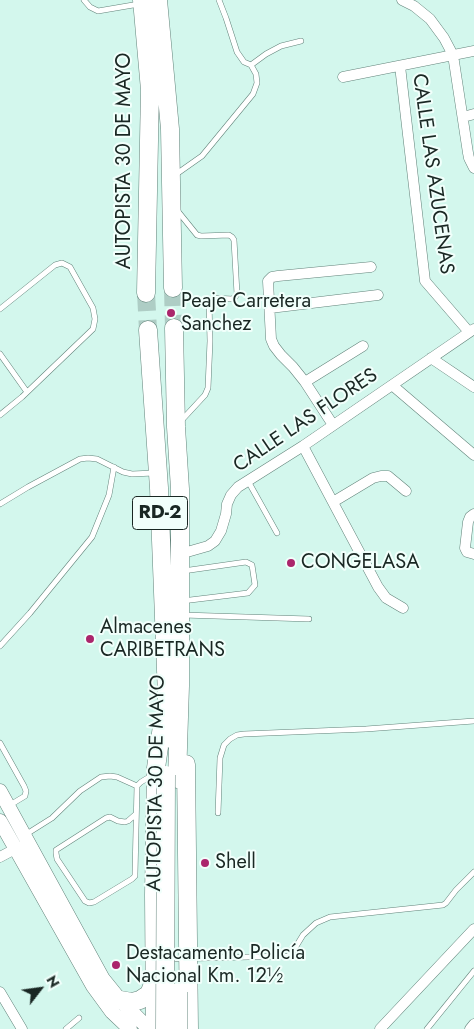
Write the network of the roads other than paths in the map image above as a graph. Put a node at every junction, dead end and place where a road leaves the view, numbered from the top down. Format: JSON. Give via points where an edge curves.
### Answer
{"nodes":[{"id":1,"x":84,"y":0,"type":"edge"},
{"id":2,"x":219,"y":0,"type":"edge"},
{"id":3,"x":402,"y":0,"type":"edge"},
{"id":4,"x":148,"y":1,"type":"edge"},
{"id":5,"x":301,"y":41,"type":"dead end"},
{"id":6,"x":474,"y":51,"type":"edge"},
{"id":7,"x":454,"y":55,"type":"junction"},
{"id":8,"x":250,"y":65,"type":"junction"},
{"id":9,"x":400,"y":66,"type":"junction"},
{"id":10,"x":343,"y":77,"type":"dead end"},
{"id":11,"x":474,"y":114,"type":"edge"},
{"id":12,"x":463,"y":117,"type":"junction"},
{"id":13,"x":474,"y":168,"type":"edge"},
{"id":14,"x":171,"y":178,"type":"junction"},
{"id":15,"x":171,"y":203,"type":"junction"},
{"id":16,"x":371,"y":267,"type":"dead end"},
{"id":17,"x":173,"y":288,"type":"tunnel mouth"},
{"id":18,"x":146,"y":293,"type":"tunnel mouth"},
{"id":19,"x":378,"y":295,"type":"dead end"},
{"id":20,"x":270,"y":308,"type":"junction"},
{"id":21,"x":0,"y":309,"type":"edge"},
{"id":22,"x":174,"y":328,"type":"tunnel mouth"},
{"id":23,"x":148,"y":330,"type":"tunnel mouth"},
{"id":24,"x":472,"y":330,"type":"edge"},
{"id":25,"x":363,"y":346,"type":"dead end"},
{"id":26,"x":0,"y":354,"type":"edge"},
{"id":27,"x":431,"y":358,"type":"junction"},
{"id":28,"x":305,"y":382,"type":"junction"},
{"id":29,"x":392,"y":385,"type":"junction"},
{"id":30,"x":474,"y":388,"type":"edge"},
{"id":31,"x":27,"y":392,"type":"junction"},
{"id":32,"x":0,"y":415,"type":"edge"},
{"id":33,"x":333,"y":425,"type":"junction"},
{"id":34,"x":176,"y":426,"type":"junction"},
{"id":35,"x":302,"y":446,"type":"junction"},
{"id":36,"x":474,"y":455,"type":"edge"},
{"id":37,"x":114,"y":467,"type":"junction"},
{"id":38,"x":248,"y":480,"type":"junction"},
{"id":39,"x":159,"y":481,"type":"junction"},
{"id":40,"x":180,"y":489,"type":"junction"},
{"id":41,"x":406,"y":491,"type":"dead end"},
{"id":42,"x":333,"y":502,"type":"junction"},
{"id":43,"x":0,"y":504,"type":"edge"},
{"id":44,"x":474,"y":514,"type":"edge"},
{"id":45,"x":277,"y":533,"type":"dead end"},
{"id":46,"x":474,"y":554,"type":"edge"},
{"id":47,"x":180,"y":562,"type":"junction"},
{"id":48,"x":180,"y":608,"type":"junction"},
{"id":49,"x":404,"y":608,"type":"dead end"},
{"id":50,"x":309,"y":619,"type":"dead end"},
{"id":51,"x":0,"y":646,"type":"edge"},
{"id":52,"x":173,"y":691,"type":"junction"},
{"id":53,"x":474,"y":721,"type":"edge"},
{"id":54,"x":0,"y":744,"type":"edge"},
{"id":55,"x":166,"y":776,"type":"junction"},
{"id":56,"x":137,"y":786,"type":"junction"},
{"id":57,"x":0,"y":791,"type":"edge"},
{"id":58,"x":8,"y":806,"type":"junction"},
{"id":59,"x":218,"y":813,"type":"dead end"},
{"id":60,"x":136,"y":814,"type":"junction"},
{"id":61,"x":0,"y":821,"type":"edge"},
{"id":62,"x":27,"y":840,"type":"junction"},
{"id":63,"x":15,"y":849,"type":"junction"},
{"id":64,"x":0,"y":857,"type":"edge"},
{"id":65,"x":474,"y":872,"type":"edge"},
{"id":66,"x":474,"y":929,"type":"edge"},
{"id":67,"x":188,"y":958,"type":"junction"},
{"id":68,"x":155,"y":959,"type":"junction"},
{"id":69,"x":474,"y":970,"type":"edge"},
{"id":70,"x":155,"y":979,"type":"junction"},
{"id":71,"x":0,"y":992,"type":"edge"},
{"id":72,"x":120,"y":1000,"type":"junction"},
{"id":73,"x":79,"y":1018,"type":"dead end"},
{"id":74,"x":474,"y":1024,"type":"edge"},
{"id":75,"x":22,"y":1029,"type":"edge"},
{"id":76,"x":66,"y":1029,"type":"edge"},
{"id":77,"x":130,"y":1029,"type":"edge"},
{"id":78,"x":149,"y":1029,"type":"edge"},
{"id":79,"x":155,"y":1029,"type":"edge"},
{"id":80,"x":165,"y":1029,"type":"edge"},
{"id":81,"x":178,"y":1029,"type":"edge"},
{"id":82,"x":188,"y":1029,"type":"edge"},
{"id":83,"x":380,"y":1029,"type":"edge"},
{"id":84,"x":426,"y":1029,"type":"edge"},
{"id":85,"x":470,"y":1029,"type":"edge"}],
"edges":[{"from":1,"to":4,"type":"lane","via":[[98,11]]},
{"from":2,"to":8,"type":"lane","via":[[237,52]]},
{"from":3,"to":7,"type":"street","via":[[430,19]]},
{"from":4,"to":14,"type":"highway","name":"AUTOPISTA 30 DE MAYO","via":[[168,96]]},
{"from":4,"to":18,"type":"highway","name":"AUTOPISTA 30 DE MAYO","via":[[150,90]]},
{"from":5,"to":8,"type":"lane","via":[[281,46]]},
{"from":6,"to":7,"type":"street"},
{"from":7,"to":9,"type":"street"},
{"from":7,"to":12,"type":"street"},
{"from":8,"to":14,"type":"lane","via":[[257,83],[253,94],[202,156]]},
{"from":9,"to":10,"type":"street"},
{"from":9,"to":24,"type":"street","name":"CALLE LAS AZUCENAS","via":[[425,280]]},
{"from":11,"to":12,"type":"street"},
{"from":12,"to":13,"type":"street","via":[[469,158]]},
{"from":14,"to":15,"type":"highway","name":"AUTOPISTA 30 DE MAYO"},
{"from":15,"to":17,"type":"highway","name":"AUTOPISTA 30 DE MAYO"},
{"from":15,"to":34,"type":"lane","via":[[197,235],[232,237],[237,294],[232,299],[214,298],[209,302],[208,388],[205,396]]},
{"from":16,"to":20,"type":"street","via":[[272,277],[268,281]]},
{"from":19,"to":20,"type":"street"},
{"from":20,"to":28,"type":"street","via":[[270,339]]},
{"from":21,"to":31,"type":"lane","via":[[55,265],[62,263],[70,267],[92,308],[93,329]]},
{"from":22,"to":34,"type":"highway","name":"AUTOPISTA 30 DE MAYO","number":"RD-2"},
{"from":23,"to":39,"type":"highway","name":"AUTOPISTA 30 DE MAYO","number":"RD-2"},
{"from":24,"to":27,"type":"street","name":"CALLE LAS FLORES"},
{"from":25,"to":28,"type":"street"},
{"from":26,"to":31,"type":"lane"},
{"from":27,"to":29,"type":"street","name":"CALLE LAS FLORES"},
{"from":27,"to":30,"type":"street"},
{"from":28,"to":33,"type":"street"},
{"from":29,"to":33,"type":"street","name":"CALLE LAS FLORES"},
{"from":29,"to":36,"type":"street"},
{"from":31,"to":32,"type":"lane"},
{"from":33,"to":35,"type":"street","name":"CALLE LAS FLORES"},
{"from":34,"to":40,"type":"highway","name":"AUTOPISTA 30 DE MAYO","number":"RD-2"},
{"from":35,"to":38,"type":"street","name":"CALLE LAS FLORES"},
{"from":35,"to":42,"type":"street"},
{"from":37,"to":39,"type":"lane"},
{"from":37,"to":43,"type":"lane","via":[[97,458],[80,459]]},
{"from":37,"to":51,"type":"lane","via":[[109,495],[92,537]]},
{"from":38,"to":45,"type":"lane"},
{"from":38,"to":47,"type":"street","name":"CALLE LAS FLORES","via":[[231,494],[215,542]]},
{"from":39,"to":40,"type":"highway"},
{"from":39,"to":52,"type":"highway","name":"AUTOPISTA 30 DE MAYO","number":"RD-2"},
{"from":40,"to":47,"type":"highway","name":"AUTOPISTA 30 DE MAYO","number":"RD-2"},
{"from":41,"to":42,"type":"street","via":[[388,476],[381,476]]},
{"from":42,"to":49,"type":"street","via":[[378,587],[386,598]]},
{"from":44,"to":46,"type":"street","via":[[468,522],[465,548]]},
{"from":47,"to":48,"type":"highway","name":"AUTOPISTA 30 DE MAYO","number":"RD-2"},
{"from":47,"to":48,"type":"lane","via":[[246,562],[252,566],[255,585],[248,593]]},
{"from":48,"to":50,"type":"lane"},
{"from":48,"to":52,"type":"highway","name":"AUTOPISTA 30 DE MAYO","number":"RD-2"},
{"from":52,"to":55,"type":"highway","name":"AUTOPISTA 30 DE MAYO","number":"RD-2"},
{"from":52,"to":67,"type":"highway","via":[[186,738]]},
{"from":53,"to":59,"type":"lane","via":[[237,736],[224,745],[220,758]]},
{"from":54,"to":58,"type":"lane","via":[[26,791],[25,796]]},
{"from":55,"to":56,"type":"lane"},
{"from":55,"to":68,"type":"highway"},
{"from":55,"to":80,"type":"highway","name":"AUTOPISTA 30 DE MAYO","number":"RD-2","bridge":true},
{"from":55,"to":81,"type":"highway","name":"AUTOPISTA 30 DE MAYO","number":"RD-2","bridge":true},
{"from":56,"to":60,"type":"lane"},
{"from":56,"to":62,"type":"lane","via":[[117,777],[101,777],[80,791]]},
{"from":57,"to":58,"type":"street"},
{"from":58,"to":62,"type":"street"},
{"from":60,"to":60,"type":"lane","via":[[125,822],[106,818],[56,850],[58,859],[87,903],[98,900],[135,876]]},
{"from":61,"to":63,"type":"street"},
{"from":62,"to":63,"type":"street"},
{"from":62,"to":72,"type":"street","via":[[93,963]]},
{"from":63,"to":64,"type":"street"},
{"from":63,"to":77,"type":"street","via":[[93,986],[112,1012]]},
{"from":65,"to":67,"type":"lane","via":[[443,905],[330,917],[316,923],[288,956]]},
{"from":66,"to":83,"type":"street"},
{"from":67,"to":68,"type":"lane"},
{"from":67,"to":82,"type":"highway"},
{"from":68,"to":70,"type":"highway"},
{"from":69,"to":84,"type":"lane"},
{"from":70,"to":72,"type":"highway","via":[[149,994],[140,1000]]},
{"from":70,"to":79,"type":"highway"},
{"from":71,"to":75,"type":"street"},
{"from":72,"to":78,"type":"street"},
{"from":73,"to":76,"type":"lane"},
{"from":74,"to":85,"type":"street"}]}
